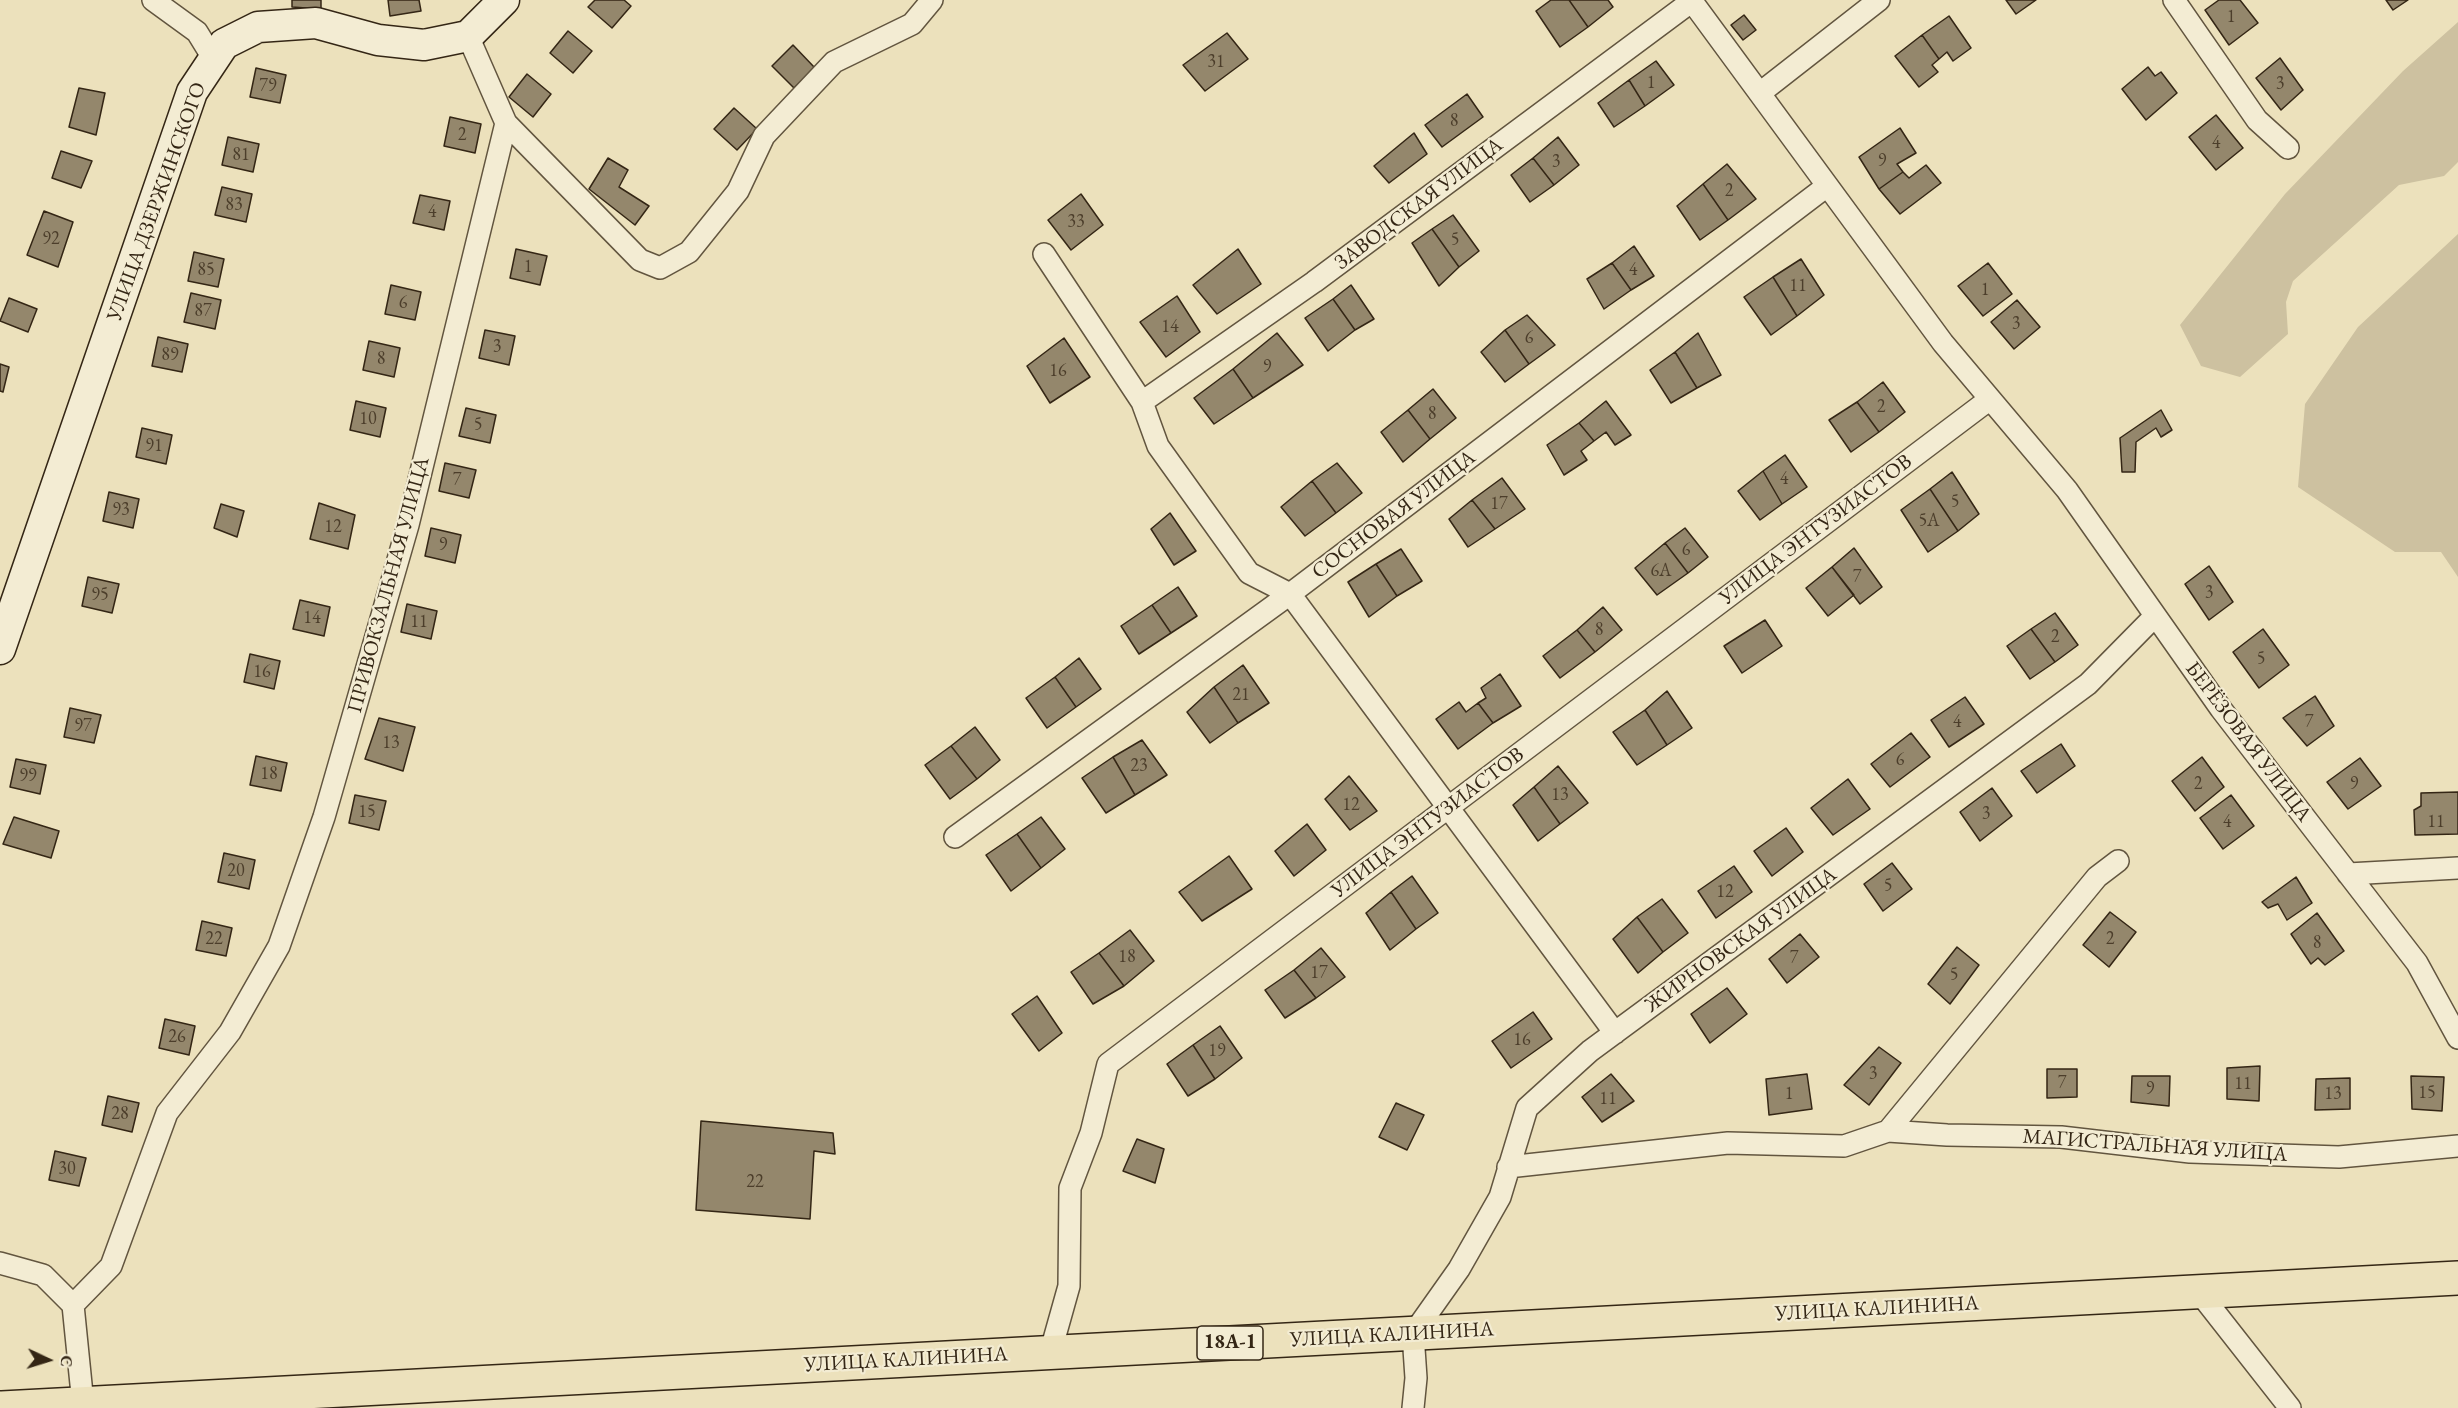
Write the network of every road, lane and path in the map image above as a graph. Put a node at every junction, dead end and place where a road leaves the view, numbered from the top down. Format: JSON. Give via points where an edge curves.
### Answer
{"nodes":[{"id":1,"x":153,"y":0,"type":"edge"},
{"id":2,"x":504,"y":0,"type":"edge"},
{"id":3,"x":932,"y":0,"type":"edge"},
{"id":4,"x":1691,"y":0,"type":"edge"},
{"id":5,"x":1879,"y":0,"type":"edge"},
{"id":6,"x":2174,"y":0,"type":"edge"},
{"id":7,"x":468,"y":36,"type":"junction"},
{"id":8,"x":213,"y":58,"type":"junction"},
{"id":9,"x":1760,"y":93,"type":"junction"},
{"id":10,"x":506,"y":123,"type":"junction"},
{"id":11,"x":2288,"y":148,"type":"dead end"},
{"id":12,"x":1827,"y":186,"type":"junction"},
{"id":13,"x":1044,"y":254,"type":"dead end"},
{"id":14,"x":1990,"y":399,"type":"junction"},
{"id":15,"x":1142,"y":402,"type":"junction"},
{"id":16,"x":1290,"y":594,"type":"junction"},
{"id":17,"x":2156,"y":616,"type":"junction"},
{"id":18,"x":0,"y":649,"type":"edge"},
{"id":19,"x":1449,"y":808,"type":"junction"},
{"id":20,"x":955,"y":837,"type":"dead end"},
{"id":21,"x":2118,"y":861,"type":"dead end"},
{"id":22,"x":2458,"y":868,"type":"edge"},
{"id":23,"x":2348,"y":874,"type":"junction"},
{"id":24,"x":1615,"y":1033,"type":"junction"},
{"id":25,"x":2458,"y":1038,"type":"edge"},
{"id":26,"x":1888,"y":1131,"type":"junction"},
{"id":27,"x":2458,"y":1146,"type":"edge"},
{"id":28,"x":1508,"y":1167,"type":"junction"},
{"id":29,"x":0,"y":1263,"type":"edge"},
{"id":30,"x":2458,"y":1278,"type":"edge"},
{"id":31,"x":2199,"y":1292,"type":"junction"},
{"id":32,"x":73,"y":1305,"type":"junction"},
{"id":33,"x":1413,"y":1334,"type":"junction"},
{"id":34,"x":1040,"y":1353,"type":"junction"},
{"id":35,"x":83,"y":1404,"type":"junction"},
{"id":36,"x":2,"y":1408,"type":"edge"},
{"id":37,"x":1413,"y":1408,"type":"edge"},
{"id":38,"x":2290,"y":1408,"type":"edge"}],
"edges":[{"from":1,"to":8,"type":"street","via":[[197,32]]},
{"from":2,"to":7,"type":"street"},
{"from":3,"to":10,"type":"street","via":[[912,24],[834,62],[764,136],[738,191],[689,252],[660,268],[640,260]]},
{"from":4,"to":9,"type":"street","name":"БЕРЁЗОВАЯ УЛИЦА"},
{"from":4,"to":15,"type":"street","name":"ЗАВОДСКАЯ УЛИЦА","via":[[1314,282]]},
{"from":5,"to":9,"type":"street"},
{"from":6,"to":11,"type":"street","via":[[2257,120]]},
{"from":7,"to":8,"type":"street","name":"УЛИЦА ДЗЕРЖИНСКОГО","via":[[424,45],[378,40],[316,23],[258,27],[224,44]]},
{"from":7,"to":10,"type":"street"},
{"from":8,"to":18,"type":"street","name":"УЛИЦА ДЗЕРЖИНСКОГО","via":[[192,92]]},
{"from":9,"to":12,"type":"street","name":"БЕРЁЗОВАЯ УЛИЦА"},
{"from":10,"to":32,"type":"street","name":"ПРИВОКЗАЛЬНАЯ УЛИЦА","via":[[408,525],[324,817],[279,946],[230,1032],[167,1113],[111,1266]]},
{"from":12,"to":14,"type":"street","name":"БЕРЁЗОВАЯ УЛИЦА","via":[[1943,343]]},
{"from":12,"to":16,"type":"street","name":"СОСНОВАЯ УЛИЦА"},
{"from":13,"to":15,"type":"street"},
{"from":14,"to":17,"type":"street","name":"БЕРЁЗОВАЯ УЛИЦА","via":[[2067,490]]},
{"from":14,"to":19,"type":"street","name":"УЛИЦА ЭНТУЗИАСТОВ"},
{"from":15,"to":16,"type":"street","via":[[1158,446],[1249,573]]},
{"from":16,"to":19,"type":"street"},
{"from":16,"to":20,"type":"street","name":"СОСНОВАЯ УЛИЦА"},
{"from":17,"to":23,"type":"street","name":"БЕРЁЗОВАЯ УЛИЦА","via":[[2221,709]]},
{"from":17,"to":24,"type":"street","name":"ЖИРНОВСКАЯ УЛИЦА","via":[[2088,684]]},
{"from":19,"to":24,"type":"street"},
{"from":19,"to":34,"type":"street","name":"УЛИЦА ЭНТУЗИАСТОВ","via":[[1108,1064],[1091,1133],[1070,1188],[1069,1286],[1053,1343]]},
{"from":21,"to":26,"type":"street","via":[[2097,877]]},
{"from":22,"to":23,"type":"street"},
{"from":23,"to":25,"type":"street","name":"БЕРЁЗОВАЯ УЛИЦА","via":[[2417,963]]},
{"from":24,"to":28,"type":"street","name":"ЖИРНОВСКАЯ УЛИЦА","via":[[1527,1108]]},
{"from":26,"to":27,"type":"street","name":"МАГИСТРАЛЬНАЯ УЛИЦА","via":[[2061,1137],[2190,1152],[2339,1156]]},
{"from":26,"to":28,"type":"street","name":"МАГИСТРАЛЬНАЯ УЛИЦА","via":[[1844,1146],[1728,1143]]},
{"from":28,"to":33,"type":"street","name":"ЖИРНОВСКАЯ УЛИЦА","via":[[1500,1197],[1459,1269]]},
{"from":29,"to":32,"type":"street","via":[[43,1275]]},
{"from":30,"to":31,"type":"main road","name":"УЛИЦА КАЛИНИНА","number":"18А-1"},
{"from":31,"to":33,"type":"main road","name":"УЛИЦА КАЛИНИНА","number":"18А-1"},
{"from":31,"to":38,"type":"street"},
{"from":32,"to":35,"type":"street"},
{"from":33,"to":34,"type":"main road","name":"УЛИЦА КАЛИНИНА","number":"18А-1"},
{"from":33,"to":37,"type":"street"},
{"from":34,"to":35,"type":"main road","name":"УЛИЦА КАЛИНИНА","number":"18А-1"},
{"from":35,"to":36,"type":"main road","name":"УЛИЦА КАЛИНИНА","number":"18А-1"}]}
